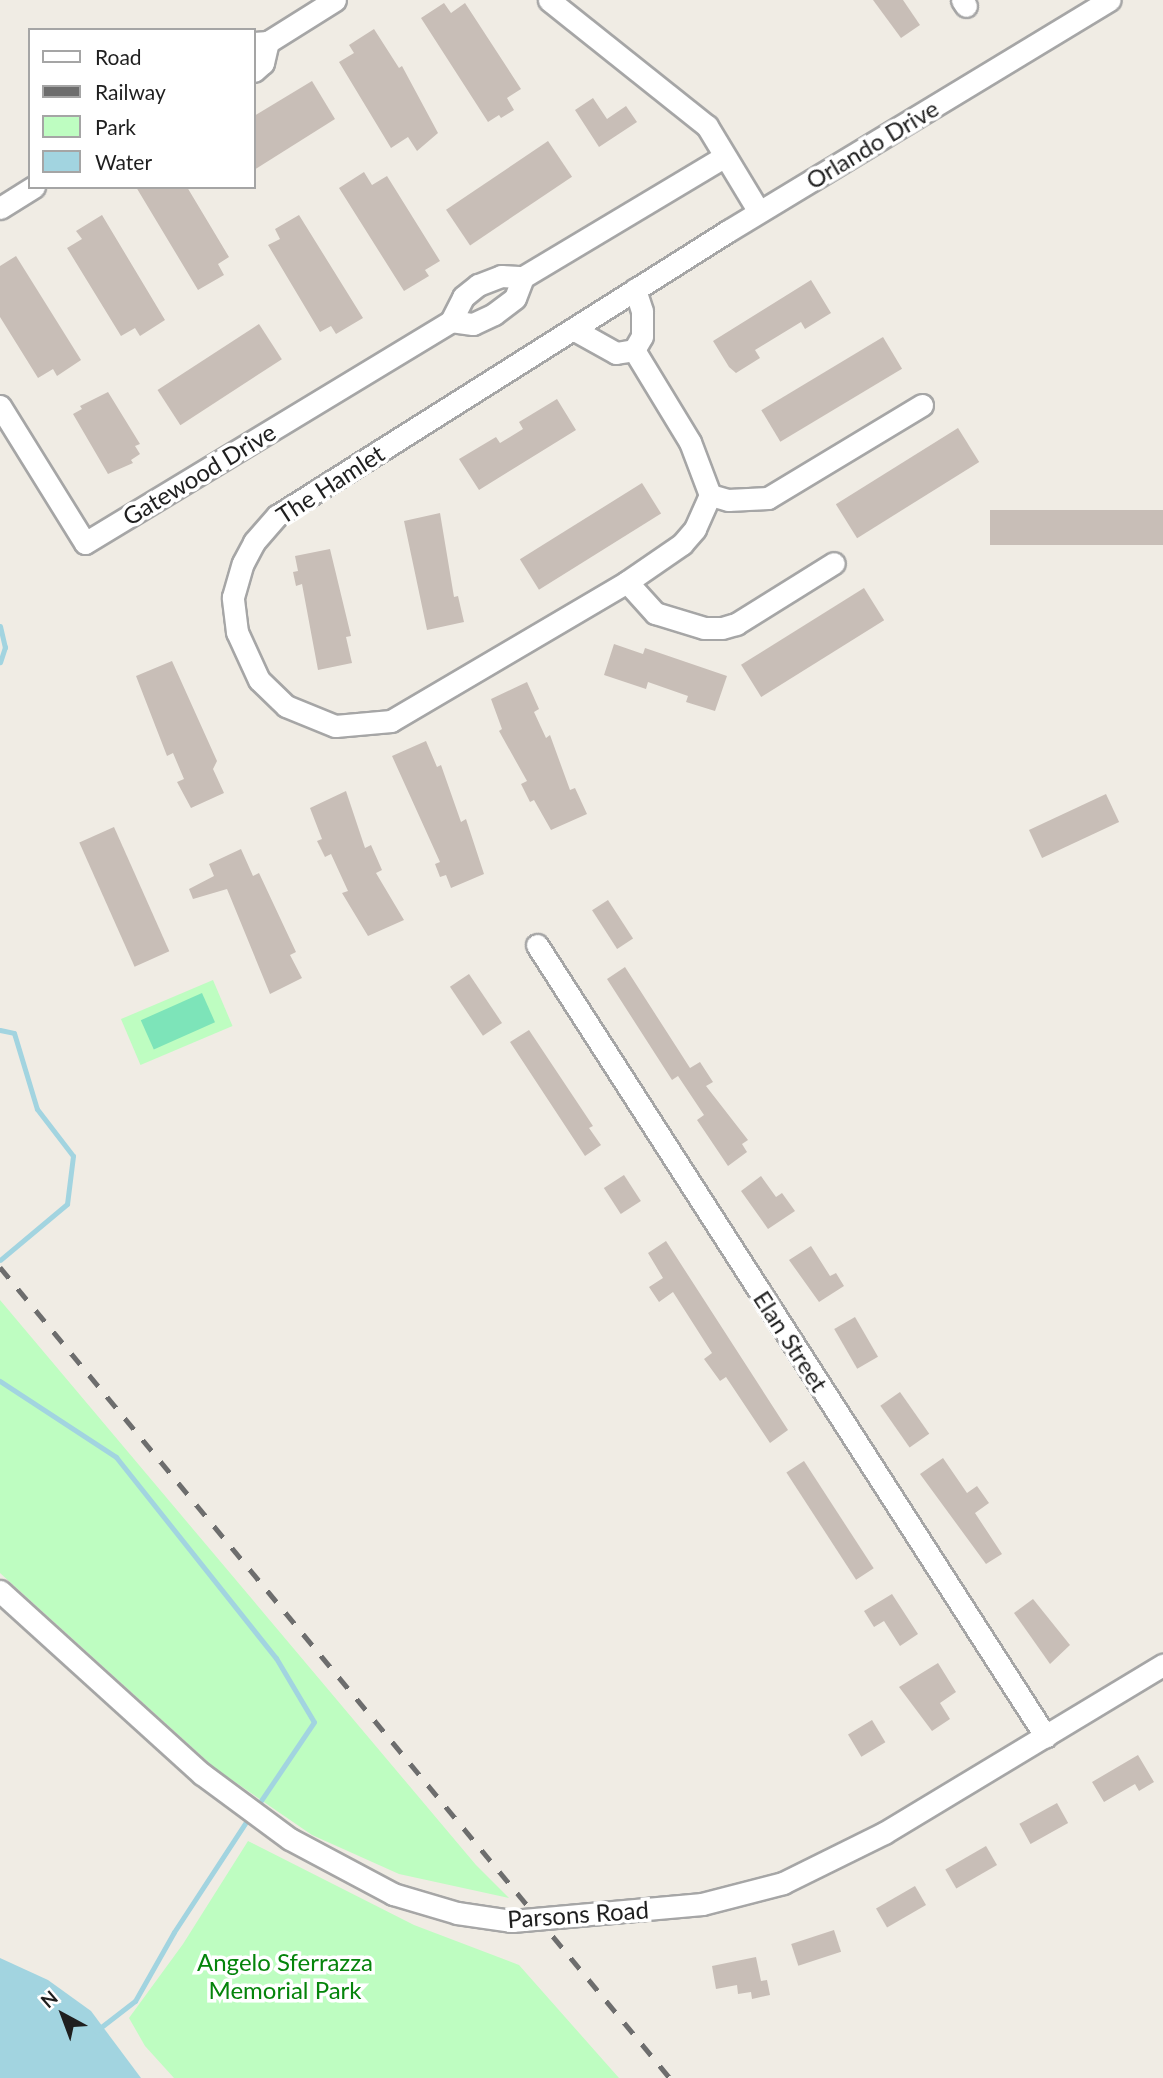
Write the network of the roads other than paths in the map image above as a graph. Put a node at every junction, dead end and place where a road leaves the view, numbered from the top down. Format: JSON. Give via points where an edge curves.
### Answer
{"nodes":[{"id":1,"x":335,"y":0,"type":"edge"},
{"id":2,"x":548,"y":0,"type":"edge"},
{"id":3,"x":1109,"y":0,"type":"edge"},
{"id":4,"x":261,"y":43,"type":"edge"},
{"id":5,"x":256,"y":69,"type":"edge"},
{"id":6,"x":725,"y":156,"type":"junction"},
{"id":7,"x":31,"y":189,"type":"edge"},
{"id":8,"x":0,"y":208,"type":"edge"},
{"id":9,"x":759,"y":212,"type":"junction"},
{"id":10,"x":523,"y":277,"type":"junction"},
{"id":11,"x":635,"y":289,"type":"junction"},
{"id":12,"x":452,"y":321,"type":"junction"},
{"id":13,"x":573,"y":328,"type":"junction"},
{"id":14,"x":634,"y":350,"type":"junction"},
{"id":15,"x":922,"y":405,"type":"dead end"},
{"id":16,"x":0,"y":406,"type":"edge"},
{"id":17,"x":710,"y":495,"type":"junction"},
{"id":18,"x":834,"y":563,"type":"dead end"},
{"id":19,"x":627,"y":582,"type":"junction"},
{"id":20,"x":537,"y":945,"type":"dead end"},
{"id":21,"x":0,"y":1591,"type":"edge"},
{"id":22,"x":1163,"y":1665,"type":"edge"},
{"id":23,"x":1046,"y":1737,"type":"junction"}],
"edges":[{"from":1,"to":4,"type":"street"},
{"from":2,"to":6,"type":"street","via":[[673,95],[706,126]]},
{"from":3,"to":9,"type":"street","name":"Orlando Drive"},
{"from":4,"to":5,"type":"street","via":[[262,63]]},
{"from":6,"to":9,"type":"street"},
{"from":6,"to":10,"type":"street","name":"Gatewood Drive"},
{"from":7,"to":8,"type":"street"},
{"from":9,"to":11,"type":"street","name":"Orlando Drive"},
{"from":10,"to":12,"type":"street","name":"Gatewood Drive","via":[[501,276],[478,285],[463,297]]},
{"from":10,"to":12,"type":"street","name":"Gatewood Drive","via":[[515,299],[494,314],[474,324]]},
{"from":11,"to":13,"type":"street","name":"The Hamlet"},
{"from":11,"to":14,"type":"street","via":[[642,312],[642,336]]},
{"from":12,"to":16,"type":"street","name":"Gatewood Drive","via":[[85,543]]},
{"from":13,"to":14,"type":"street","via":[[616,353]]},
{"from":13,"to":19,"type":"street","name":"The Hamlet","via":[[276,516],[243,563],[233,597],[237,632],[259,680],[286,706],[335,726],[373,726],[412,712]]},
{"from":14,"to":17,"type":"street","via":[[690,442]]},
{"from":15,"to":17,"type":"street","via":[[768,498],[728,500]]},
{"from":17,"to":19,"type":"street","name":"The Hamlet","via":[[695,529],[682,544]]},
{"from":18,"to":19,"type":"street","via":[[722,628],[704,628],[655,613]]},
{"from":20,"to":23,"type":"street","name":"Elan Street"},
{"from":21,"to":23,"type":"street","name":"Parsons Road","via":[[241,1806],[267,1824],[374,1886],[433,1908],[512,1921],[624,1914],[736,1897],[809,1872]]},
{"from":22,"to":23,"type":"street","name":"Parsons Road"}]}
